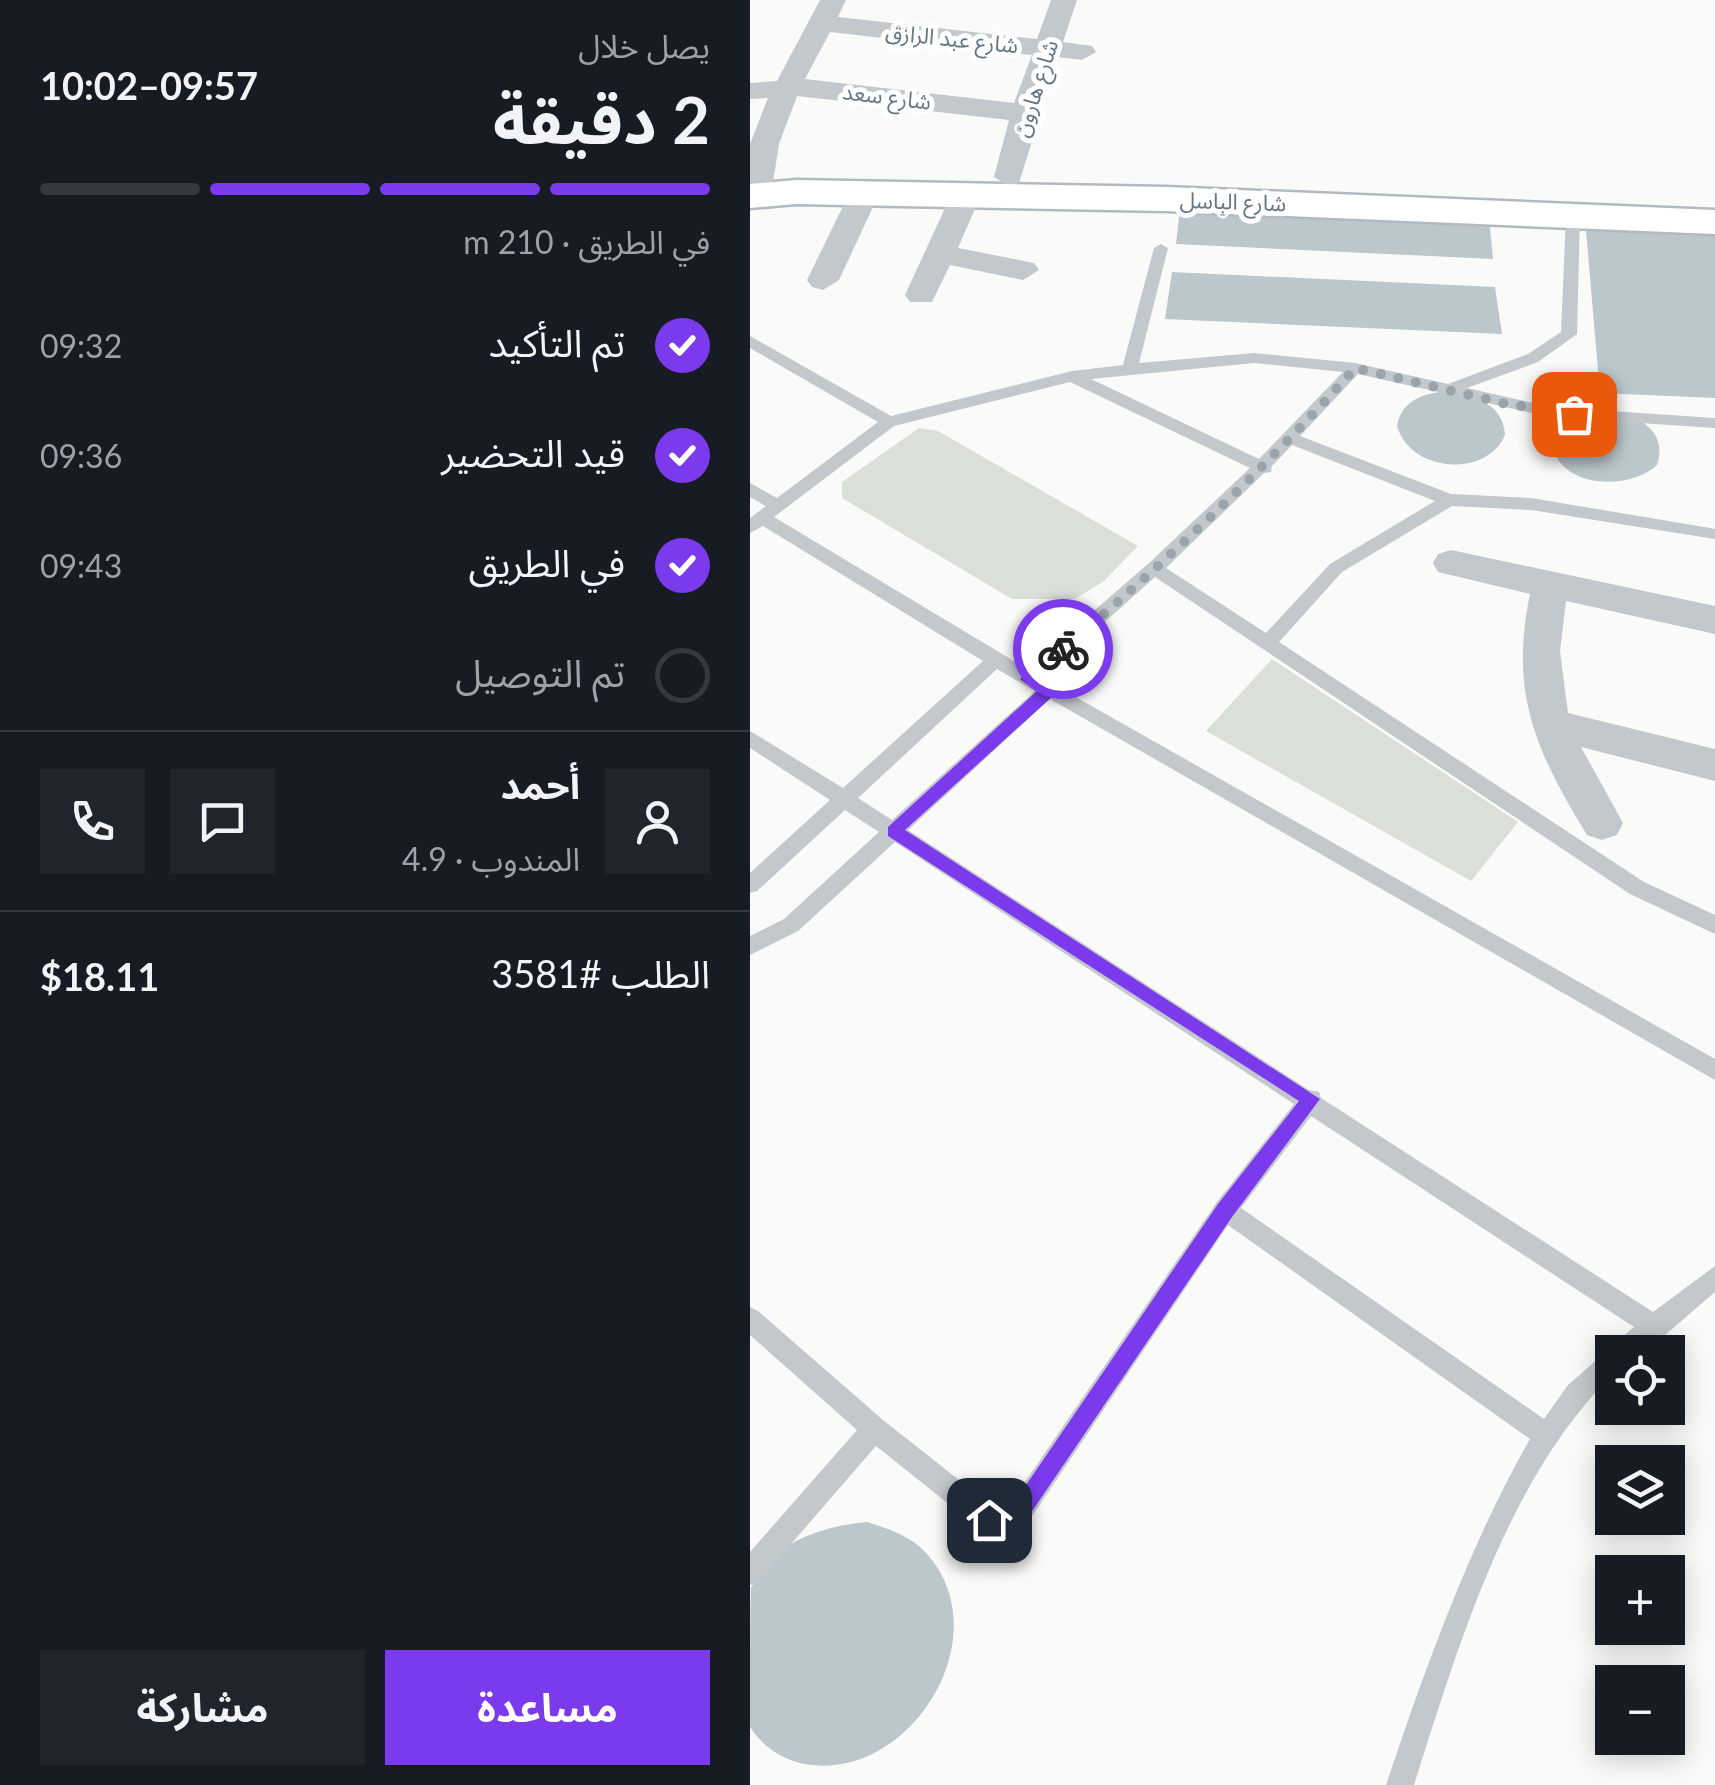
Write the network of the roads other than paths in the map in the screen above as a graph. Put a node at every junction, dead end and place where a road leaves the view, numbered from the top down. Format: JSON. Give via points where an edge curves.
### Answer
{"nodes":[{"id":1,"x":1064,"y":0,"type":"edge"},
{"id":2,"x":828,"y":12,"type":"edge"},
{"id":3,"x":1048,"y":48,"type":"junction"},
{"id":4,"x":1082,"y":52,"type":"dead end"},
{"id":5,"x":788,"y":88,"type":"junction"},
{"id":6,"x":750,"y":91,"type":"edge"},
{"id":7,"x":1025,"y":113,"type":"junction"},
{"id":8,"x":1009,"y":178,"type":"junction"},
{"id":9,"x":753,"y":188,"type":"edge"},
{"id":10,"x":864,"y":194,"type":"junction"},
{"id":11,"x":966,"y":195,"type":"junction"},
{"id":12,"x":1715,"y":203,"type":"edge"},
{"id":13,"x":1573,"y":216,"type":"junction"},
{"id":14,"x":1715,"y":222,"type":"edge"},
{"id":15,"x":1161,"y":248,"type":"dead end"},
{"id":16,"x":940,"y":254,"type":"junction"},
{"id":17,"x":1022,"y":270,"type":"dead end"},
{"id":18,"x":823,"y":280,"type":"dead end"},
{"id":19,"x":922,"y":295,"type":"dead end"},
{"id":20,"x":750,"y":340,"type":"edge"},
{"id":21,"x":1355,"y":368,"type":"junction"},
{"id":22,"x":1129,"y":371,"type":"junction"},
{"id":23,"x":1072,"y":376,"type":"junction"},
{"id":24,"x":1446,"y":390,"type":"junction"},
{"id":25,"x":889,"y":422,"type":"junction"},
{"id":26,"x":1715,"y":423,"type":"edge"},
{"id":27,"x":1291,"y":439,"type":"junction"},
{"id":28,"x":1265,"y":468,"type":"junction"},
{"id":29,"x":750,"y":489,"type":"edge"},
{"id":30,"x":1449,"y":500,"type":"junction"},
{"id":31,"x":777,"y":505,"type":"junction"},
{"id":32,"x":756,"y":523,"type":"edge"},
{"id":33,"x":1710,"y":534,"type":"dead end"},
{"id":34,"x":1451,"y":563,"type":"dead end"},
{"id":35,"x":1156,"y":570,"type":"junction"},
{"id":36,"x":1551,"y":584,"type":"junction"},
{"id":37,"x":1715,"y":620,"type":"edge"},
{"id":38,"x":1268,"y":642,"type":"junction"},
{"id":39,"x":996,"y":660,"type":"junction"},
{"id":40,"x":1028,"y":679,"type":"junction"},
{"id":41,"x":1048,"y":690,"type":"junction"},
{"id":42,"x":1550,"y":724,"type":"junction"},
{"id":43,"x":750,"y":738,"type":"edge"},
{"id":44,"x":1715,"y":765,"type":"edge"},
{"id":45,"x":844,"y":799,"type":"junction"},
{"id":46,"x":1602,"y":823,"type":"dead end"},
{"id":47,"x":893,"y":831,"type":"junction"},
{"id":48,"x":750,"y":885,"type":"edge"},
{"id":49,"x":1715,"y":924,"type":"edge"},
{"id":50,"x":750,"y":946,"type":"edge"},
{"id":51,"x":1715,"y":1070,"type":"edge"},
{"id":52,"x":1311,"y":1099,"type":"junction"},
{"id":53,"x":1225,"y":1210,"type":"junction"},
{"id":54,"x":1715,"y":1278,"type":"edge"},
{"id":55,"x":750,"y":1319,"type":"edge"},
{"id":56,"x":1656,"y":1328,"type":"junction"},
{"id":57,"x":1646,"y":1335,"type":"edge"},
{"id":58,"x":1595,"y":1376,"type":"edge"},
{"id":59,"x":874,"y":1428,"type":"junction"},
{"id":60,"x":1546,"y":1435,"type":"junction"},
{"id":61,"x":750,"y":1572,"type":"edge"},
{"id":62,"x":1400,"y":1785,"type":"edge"}],
"edges":[{"from":1,"to":3,"type":"street","name":"شارع هارون"},
{"from":2,"to":3,"type":"street","name":"شارع عبد الرازق"},
{"from":2,"to":5,"type":"street"},
{"from":3,"to":4,"type":"street","name":"شارع عبد الرازق"},
{"from":3,"to":7,"type":"street","name":"شارع هارون"},
{"from":5,"to":6,"type":"street","name":"شارع سعد"},
{"from":5,"to":7,"type":"street","name":"شارع سعد"},
{"from":5,"to":9,"type":"street"},
{"from":7,"to":8,"type":"street","name":"شارع هارون"},
{"from":8,"to":9,"type":"main road","name":"شارع الباسل","via":[[799,176]]},
{"from":8,"to":12,"type":"main road","name":"شارع الباسل"},
{"from":9,"to":10,"type":"main road","name":"شارع الباسل"},
{"from":10,"to":11,"type":"main road","name":"شارع الباسل"},
{"from":10,"to":18,"type":"street"},
{"from":11,"to":13,"type":"main road","name":"شارع الباسل"},
{"from":11,"to":16,"type":"street"},
{"from":13,"to":14,"type":"main road","name":"شارع الباسل"},
{"from":13,"to":24,"type":"lane","via":[[1569,334],[1533,358]]},
{"from":15,"to":22,"type":"lane"},
{"from":16,"to":17,"type":"street"},
{"from":16,"to":19,"type":"street"},
{"from":20,"to":25,"type":"lane"},
{"from":21,"to":22,"type":"lane","via":[[1254,358]]},
{"from":21,"to":24,"type":"lane"},
{"from":21,"to":27,"type":"lane"},
{"from":22,"to":23,"type":"lane"},
{"from":23,"to":25,"type":"lane"},
{"from":23,"to":28,"type":"lane"},
{"from":24,"to":26,"type":"lane","via":[[1550,412]]},
{"from":25,"to":31,"type":"lane"},
{"from":27,"to":28,"type":"lane"},
{"from":27,"to":30,"type":"lane"},
{"from":28,"to":35,"type":"lane"},
{"from":29,"to":31,"type":"lane"},
{"from":30,"to":33,"type":"lane","via":[[1530,504]]},
{"from":30,"to":38,"type":"lane","via":[[1336,568]]},
{"from":31,"to":32,"type":"lane"},
{"from":32,"to":39,"type":"lane"},
{"from":34,"to":36,"type":"street"},
{"from":35,"to":38,"type":"lane"},
{"from":35,"to":40,"type":"lane"},
{"from":36,"to":37,"type":"street"},
{"from":36,"to":42,"type":"street","via":[[1540,628],[1539,675]]},
{"from":38,"to":49,"type":"lane","via":[[1637,888]]},
{"from":39,"to":40,"type":"lane"},
{"from":39,"to":45,"type":"lane"},
{"from":40,"to":41,"type":"lane"},
{"from":41,"to":47,"type":"lane"},
{"from":41,"to":51,"type":"lane"},
{"from":42,"to":44,"type":"street"},
{"from":42,"to":46,"type":"street","via":[[1570,774]]},
{"from":43,"to":45,"type":"lane"},
{"from":45,"to":47,"type":"lane"},
{"from":45,"to":48,"type":"lane"},
{"from":47,"to":50,"type":"lane","via":[[791,925]]},
{"from":47,"to":52,"type":"lane"},
{"from":52,"to":53,"type":"lane"},
{"from":52,"to":56,"type":"lane"},
{"from":53,"to":59,"type":"lane","via":[[1013,1522],[989,1520]]},
{"from":53,"to":60,"type":"lane"},
{"from":54,"to":56,"type":"lane"},
{"from":55,"to":59,"type":"lane"},
{"from":56,"to":57,"type":"lane"},
{"from":58,"to":60,"type":"lane"},
{"from":59,"to":61,"type":"lane"},
{"from":60,"to":62,"type":"lane","via":[[1452,1635]]}]}
